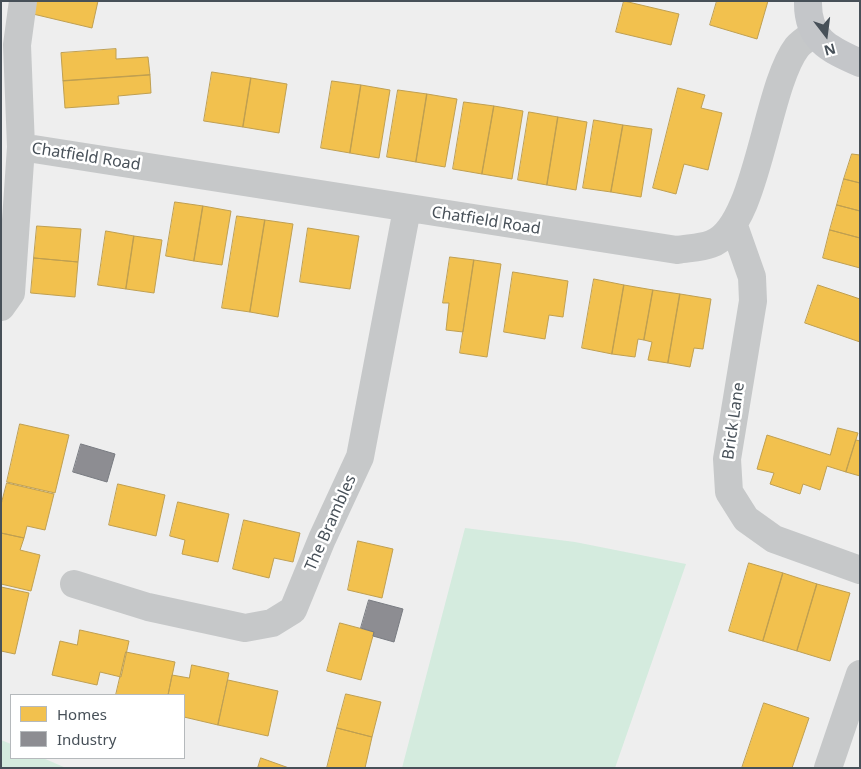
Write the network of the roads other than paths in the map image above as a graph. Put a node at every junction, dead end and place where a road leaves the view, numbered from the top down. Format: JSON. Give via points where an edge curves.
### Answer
{"nodes":[{"id":1,"x":23,"y":1,"type":"edge"},
{"id":2,"x":808,"y":1,"type":"edge"},
{"id":3,"x":815,"y":33,"type":"junction"},
{"id":4,"x":860,"y":63,"type":"edge"},
{"id":5,"x":21,"y":147,"type":"junction"},
{"id":6,"x":407,"y":209,"type":"junction"},
{"id":7,"x":734,"y":226,"type":"junction"},
{"id":8,"x":6,"y":300,"type":"edge"},
{"id":9,"x":860,"y":570,"type":"edge"},
{"id":10,"x":74,"y":584,"type":"dead end"},
{"id":11,"x":860,"y":674,"type":"edge"},
{"id":12,"x":828,"y":768,"type":"edge"}],
"edges":[{"from":1,"to":5,"type":"street","via":[[17,45]]},
{"from":2,"to":3,"type":"main road","via":[[807,20]]},
{"from":3,"to":4,"type":"main road","via":[[832,51]]},
{"from":3,"to":7,"type":"street","name":"Chatfield Road","via":[[797,46],[782,74],[750,186]]},
{"from":5,"to":6,"type":"street","name":"Chatfield Road"},
{"from":5,"to":8,"type":"street"},
{"from":6,"to":7,"type":"street","name":"Chatfield Road","via":[[677,250],[712,244]]},
{"from":6,"to":10,"type":"street","name":"The Brambles","via":[[360,457],[293,610],[272,623],[245,628],[148,607]]},
{"from":7,"to":9,"type":"street","name":"Brick Lane","via":[[752,277],[753,301],[727,459],[729,492],[746,519],[774,539]]},
{"from":11,"to":12,"type":"street"}]}
